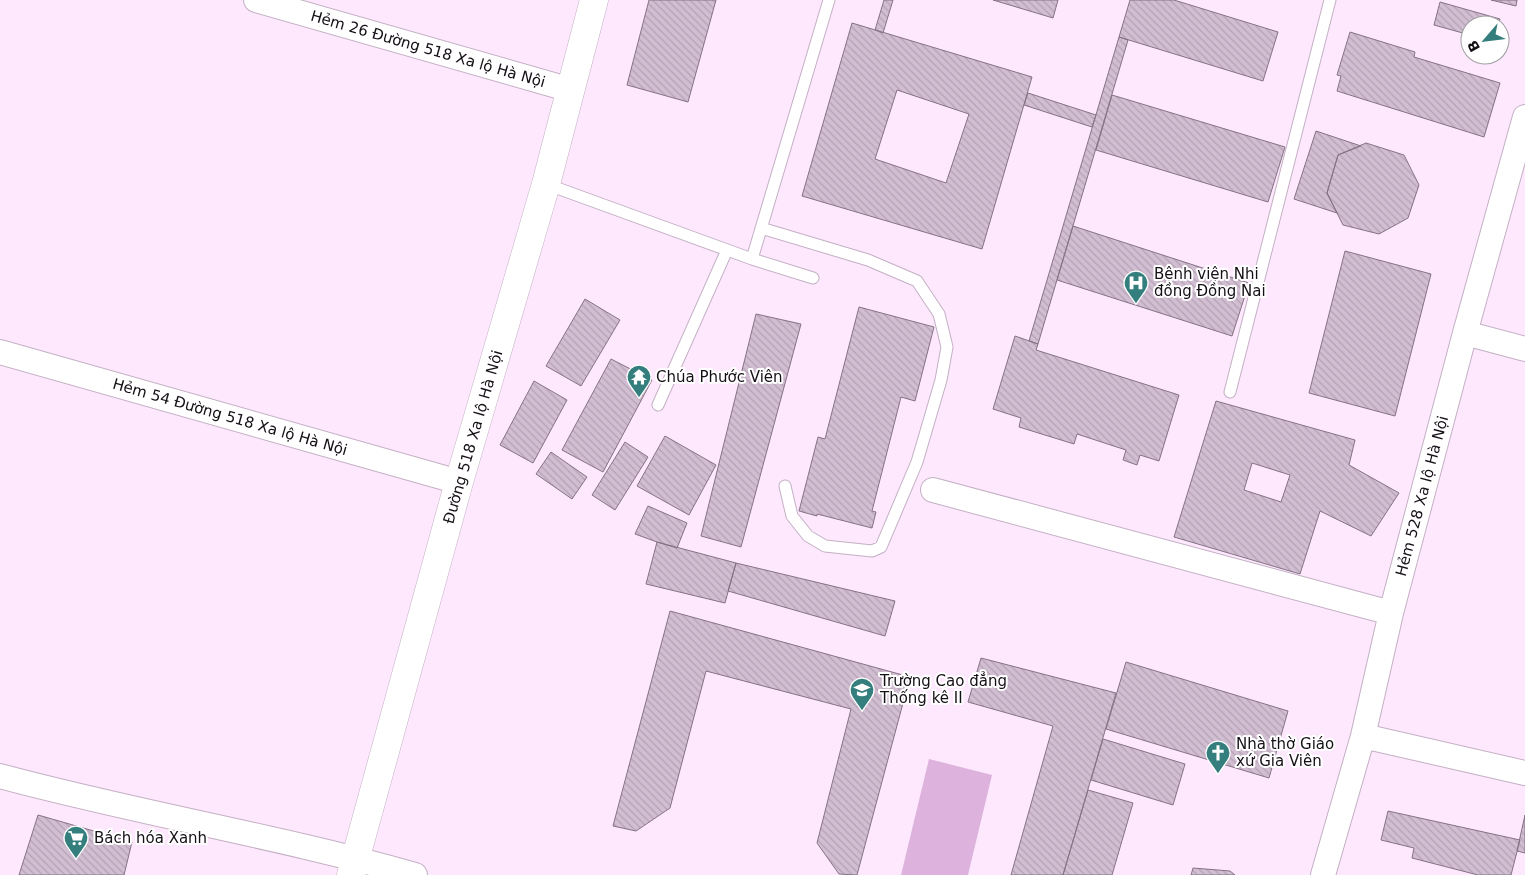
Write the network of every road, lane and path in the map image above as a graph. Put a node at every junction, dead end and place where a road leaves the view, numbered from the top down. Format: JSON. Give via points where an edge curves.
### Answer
{"nodes":[{"id":1,"x":256,"y":0,"type":"edge"},
{"id":2,"x":594,"y":0,"type":"edge"},
{"id":3,"x":829,"y":0,"type":"edge"},
{"id":4,"x":1330,"y":0,"type":"edge"},
{"id":5,"x":571,"y":90,"type":"junction"},
{"id":6,"x":1525,"y":117,"type":"edge"},
{"id":7,"x":546,"y":184,"type":"junction"},
{"id":8,"x":761,"y":228,"type":"junction"},
{"id":9,"x":727,"y":250,"type":"junction"},
{"id":10,"x":752,"y":259,"type":"junction"},
{"id":11,"x":813,"y":278,"type":"dead end"},
{"id":12,"x":1465,"y":332,"type":"junction"},
{"id":13,"x":1525,"y":350,"type":"edge"},
{"id":14,"x":0,"y":352,"type":"edge"},
{"id":15,"x":1230,"y":392,"type":"dead end"},
{"id":16,"x":658,"y":405,"type":"dead end"},
{"id":17,"x":459,"y":482,"type":"junction"},
{"id":18,"x":785,"y":486,"type":"dead end"},
{"id":19,"x":933,"y":490,"type":"dead end"},
{"id":20,"x":1391,"y":613,"type":"junction"},
{"id":21,"x":1363,"y":736,"type":"junction"},
{"id":22,"x":1525,"y":773,"type":"edge"},
{"id":23,"x":0,"y":776,"type":"edge"},
{"id":24,"x":353,"y":867,"type":"edge"},
{"id":25,"x":415,"y":875,"type":"edge"},
{"id":26,"x":1324,"y":875,"type":"edge"}],
"edges":[{"from":1,"to":5,"type":"street","name":"Hẻm 26 Đường 518 Xa lộ Hà Nội"},
{"from":2,"to":5,"type":"street","name":"Đường 518 Xa lộ Hà Nội"},
{"from":3,"to":8,"type":"lane"},
{"from":4,"to":15,"type":"lane"},
{"from":5,"to":7,"type":"street","name":"Đường 518 Xa lộ Hà Nội"},
{"from":6,"to":12,"type":"street","name":"Hẻm 528 Xa lộ Hà Nội"},
{"from":7,"to":9,"type":"lane"},
{"from":7,"to":17,"type":"street","name":"Đường 518 Xa lộ Hà Nội"},
{"from":8,"to":10,"type":"lane"},
{"from":8,"to":18,"type":"lane","via":[[868,260],[917,281],[939,314],[947,347],[942,380],[917,462],[881,546],[872,551],[825,546],[808,536],[792,516]]},
{"from":9,"to":10,"type":"lane"},
{"from":9,"to":16,"type":"lane"},
{"from":10,"to":11,"type":"lane"},
{"from":12,"to":13,"type":"street"},
{"from":12,"to":20,"type":"street","name":"Hẻm 528 Xa lộ Hà Nội"},
{"from":14,"to":17,"type":"street","name":"Hẻm 54 Đường 518 Xa lộ Hà Nội"},
{"from":17,"to":24,"type":"street","name":"Đường 518 Xa lộ Hà Nội"},
{"from":19,"to":20,"type":"street"},
{"from":20,"to":21,"type":"street","name":"Hẻm 528 Xa lộ Hà Nội"},
{"from":21,"to":22,"type":"street"},
{"from":21,"to":26,"type":"street","name":"Hẻm 528 Xa lộ Hà Nội"},
{"from":23,"to":24,"type":"street"},
{"from":24,"to":25,"type":"street"}]}
